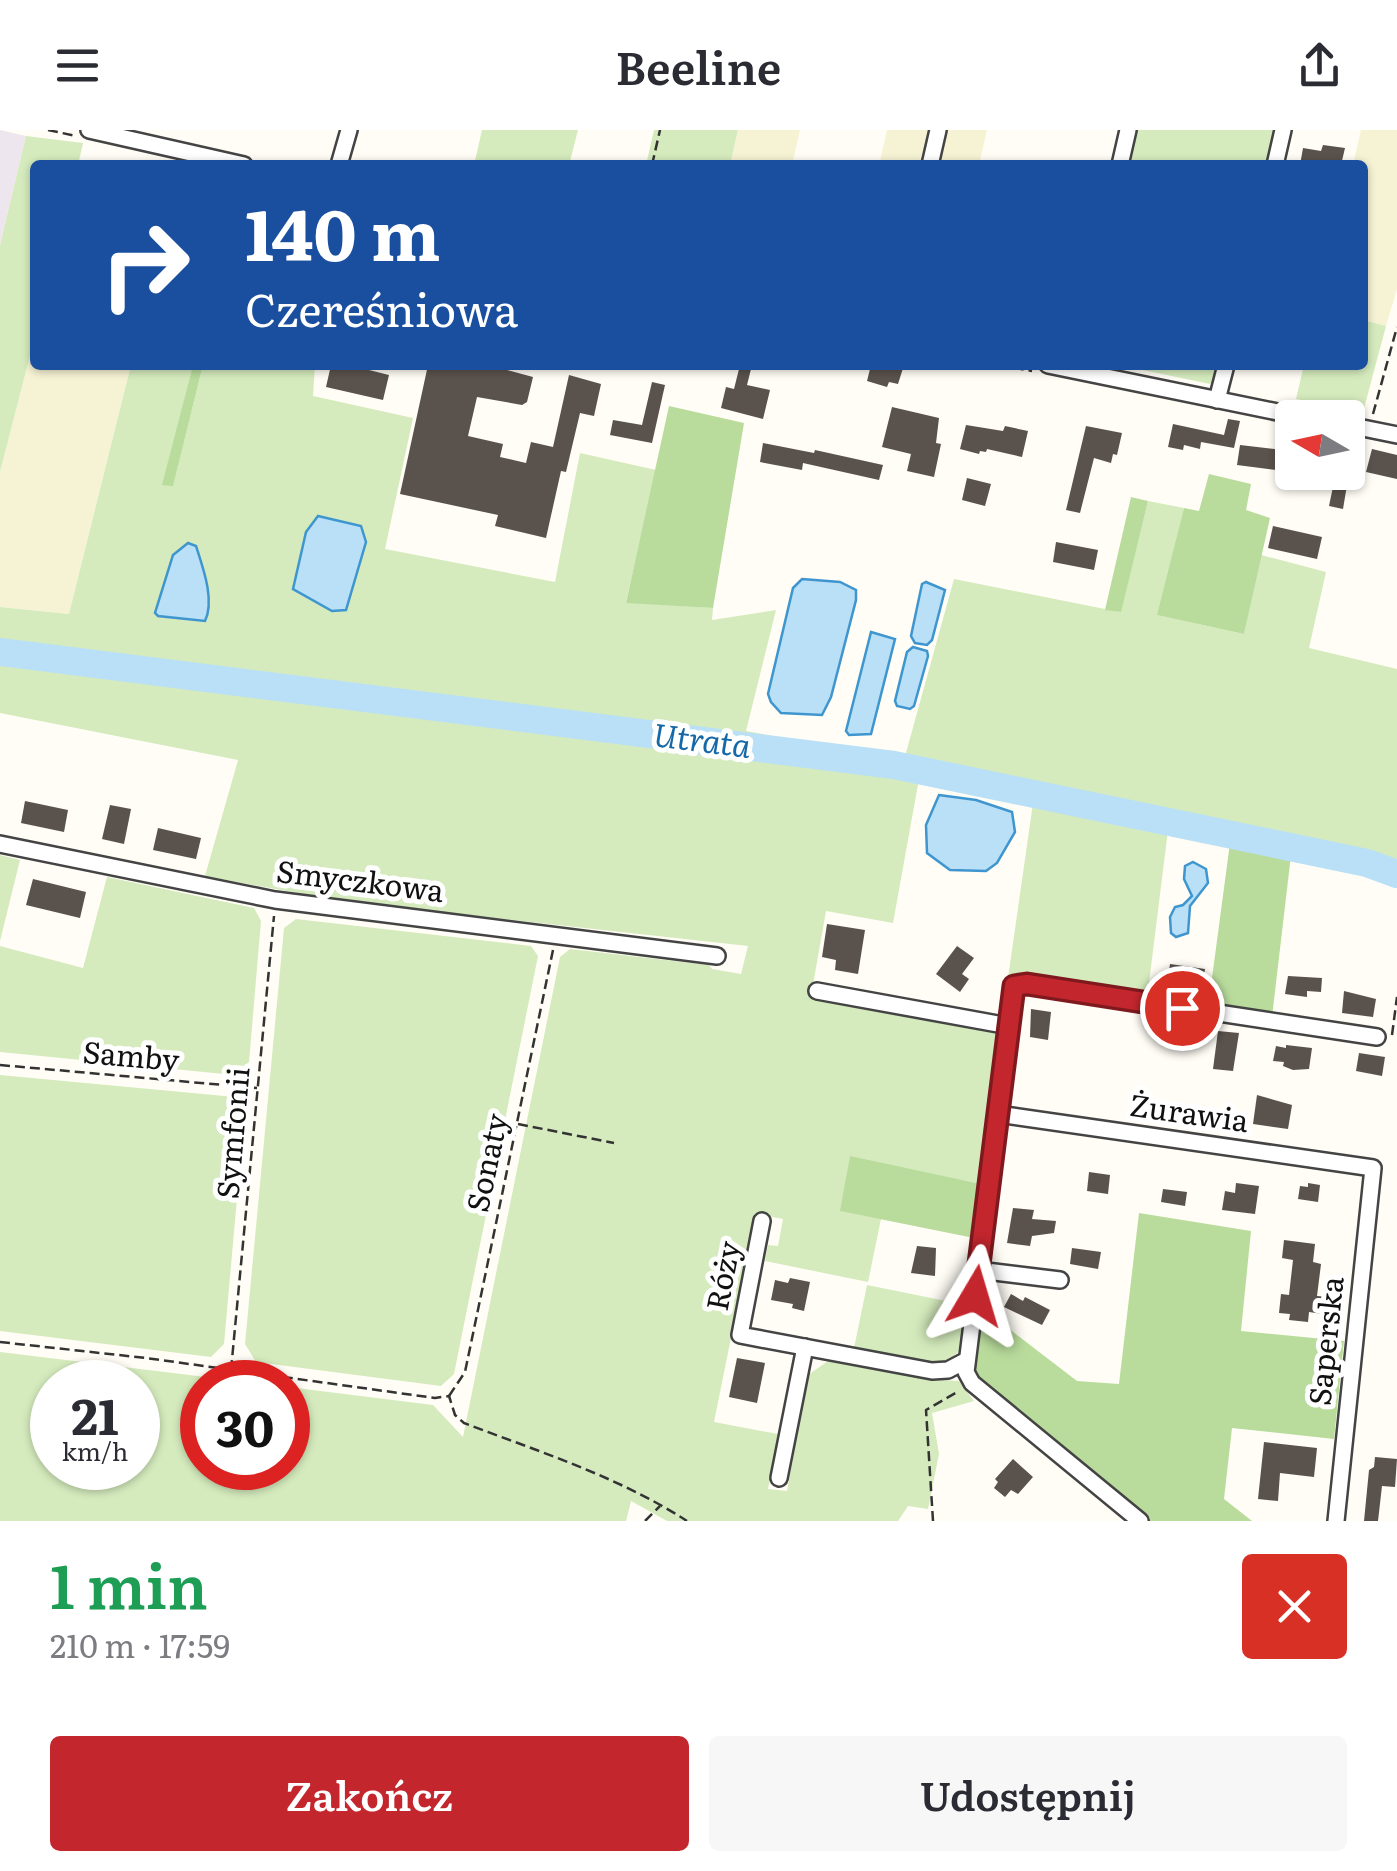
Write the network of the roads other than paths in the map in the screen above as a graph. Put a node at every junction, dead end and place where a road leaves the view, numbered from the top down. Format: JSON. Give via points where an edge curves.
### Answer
{"nodes":[{"id":1,"x":90,"y":130,"type":"edge"},
{"id":2,"x":170,"y":130,"type":"edge"},
{"id":3,"x":349,"y":130,"type":"edge"},
{"id":4,"x":938,"y":130,"type":"edge"},
{"id":5,"x":1128,"y":130,"type":"edge"},
{"id":6,"x":1283,"y":130,"type":"edge"},
{"id":7,"x":166,"y":148,"type":"junction"},
{"id":8,"x":221,"y":160,"type":"edge"},
{"id":9,"x":340,"y":160,"type":"edge"},
{"id":10,"x":931,"y":160,"type":"edge"},
{"id":11,"x":1121,"y":160,"type":"edge"},
{"id":12,"x":1276,"y":160,"type":"edge"},
{"id":13,"x":1085,"y":370,"type":"edge"},
{"id":14,"x":1225,"y":370,"type":"edge"},
{"id":15,"x":1218,"y":400,"type":"junction"},
{"id":16,"x":1275,"y":411,"type":"edge"},
{"id":17,"x":1365,"y":429,"type":"edge"},
{"id":18,"x":1397,"y":435,"type":"edge"},
{"id":19,"x":0,"y":844,"type":"edge"},
{"id":20,"x":717,"y":956,"type":"dead end"},
{"id":21,"x":817,"y":991,"type":"dead end"},
{"id":22,"x":1009,"y":1026,"type":"junction"},
{"id":23,"x":1377,"y":1037,"type":"road end"},
{"id":24,"x":998,"y":1114,"type":"junction"},
{"id":25,"x":1373,"y":1168,"type":"joint"},
{"id":26,"x":762,"y":1221,"type":"dead end"},
{"id":27,"x":978,"y":1270,"type":"junction"},
{"id":28,"x":1060,"y":1280,"type":"dead end"},
{"id":29,"x":805,"y":1347,"type":"junction"},
{"id":30,"x":967,"y":1360,"type":"junction"},
{"id":31,"x":779,"y":1478,"type":"dead end"},
{"id":32,"x":1140,"y":1521,"type":"edge"},
{"id":33,"x":1336,"y":1521,"type":"edge"}],
"edges":[{"from":1,"to":7,"type":"street"},
{"from":2,"to":7,"type":"street"},
{"from":3,"to":9,"type":"street"},
{"from":4,"to":10,"type":"street"},
{"from":5,"to":11,"type":"street"},
{"from":6,"to":12,"type":"street"},
{"from":7,"to":8,"type":"street"},
{"from":13,"to":15,"type":"street"},
{"from":14,"to":15,"type":"street"},
{"from":15,"to":16,"type":"street"},
{"from":17,"to":18,"type":"street"},
{"from":19,"to":20,"type":"street","name":"Smyczkowa","via":[[276,900]]},
{"from":21,"to":22,"type":"street"},
{"from":22,"to":23,"type":"street","via":[[1014,986],[1027,984]]},
{"from":22,"to":24,"type":"street"},
{"from":24,"to":25,"type":"street","name":"Żurawia"},
{"from":24,"to":27,"type":"street"},
{"from":25,"to":33,"type":"street","name":"Saperska"},
{"from":26,"to":29,"type":"street","name":"Róży","via":[[740,1334]]},
{"from":27,"to":28,"type":"street"},
{"from":27,"to":30,"type":"street"},
{"from":29,"to":30,"type":"street","name":"Róży","via":[[932,1371]]},
{"from":29,"to":31,"type":"street"},
{"from":30,"to":32,"type":"street","via":[[972,1382]]}]}
